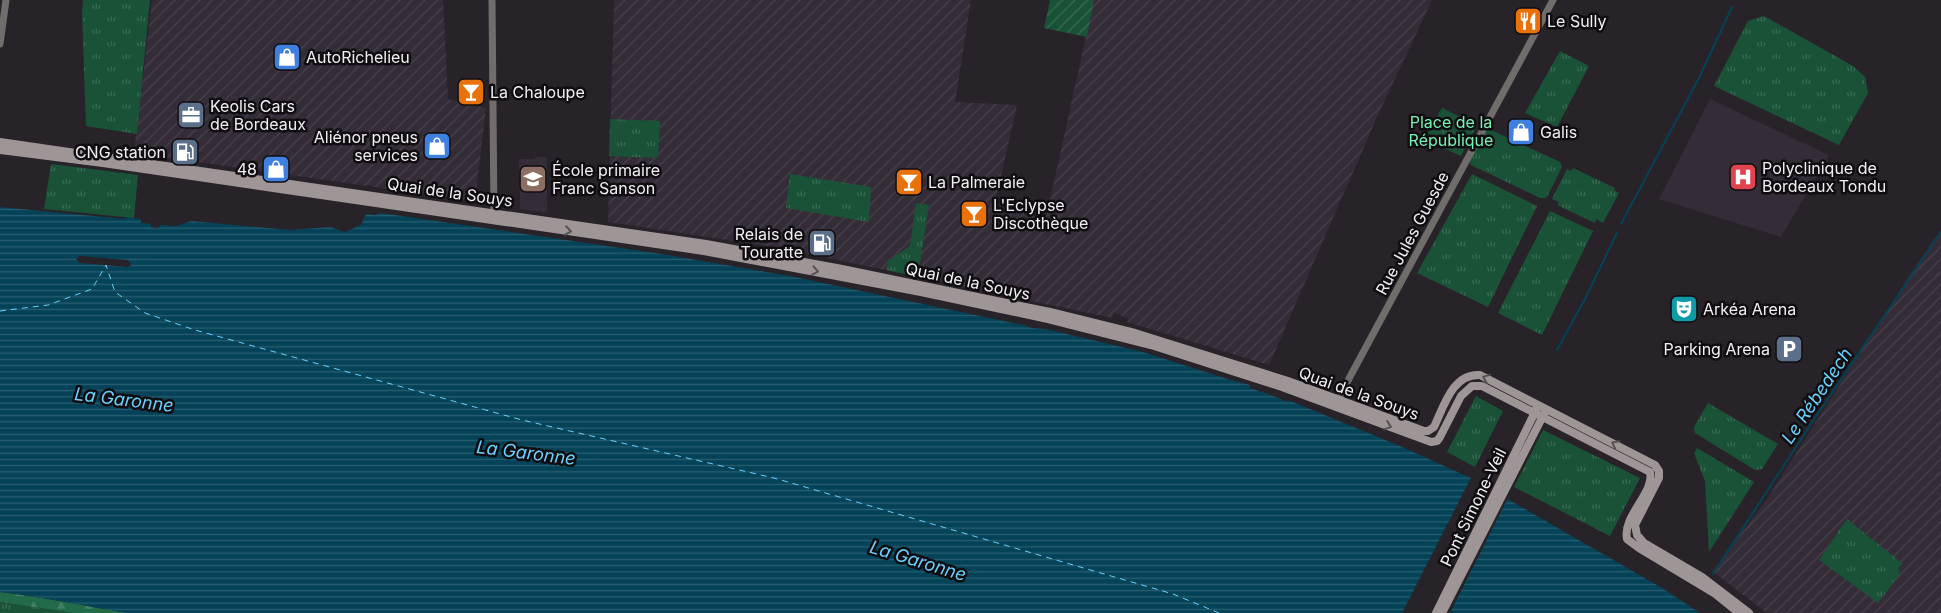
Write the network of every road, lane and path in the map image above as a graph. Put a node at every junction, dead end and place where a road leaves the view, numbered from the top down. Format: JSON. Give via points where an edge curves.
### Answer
{"nodes":[{"id":1,"x":6,"y":0,"type":"edge"},
{"id":2,"x":492,"y":0,"type":"edge"},
{"id":3,"x":1553,"y":0,"type":"edge"},
{"id":4,"x":0,"y":44,"type":"edge"},
{"id":5,"x":0,"y":142,"type":"edge"},
{"id":6,"x":0,"y":150,"type":"edge"},
{"id":7,"x":495,"y":216,"type":"junction"},
{"id":8,"x":1295,"y":393,"type":"junction"},
{"id":9,"x":1338,"y":399,"type":"junction"},
{"id":10,"x":1539,"y":405,"type":"junction"},
{"id":11,"x":1342,"y":409,"type":"junction"},
{"id":12,"x":1547,"y":409,"type":"junction"},
{"id":13,"x":1534,"y":413,"type":"junction"},
{"id":14,"x":1543,"y":417,"type":"junction"},
{"id":15,"x":1529,"y":434,"type":"junction"},
{"id":16,"x":1436,"y":613,"type":"edge"},
{"id":17,"x":1442,"y":613,"type":"edge"},
{"id":18,"x":1739,"y":613,"type":"edge"},
{"id":19,"x":1749,"y":613,"type":"edge"}],
"edges":[{"from":1,"to":4,"type":"street"},
{"from":2,"to":7,"type":"street"},
{"from":3,"to":9,"type":"street","name":"Rue Jules Guesde"},
{"from":5,"to":7,"type":"main road","name":"Quai de la Souys"},
{"from":6,"to":7,"type":"main road","name":"Quai de la Souys"},
{"from":7,"to":8,"type":"main road","name":"Quai de la Souys","one_way":true,"via":[[746,258],[1048,319],[1151,345]]},
{"from":7,"to":9,"type":"main road","name":"Quai de la Souys","via":[[747,250],[1050,312],[1151,338]]},
{"from":8,"to":9,"type":"street","via":[[1327,400]]},
{"from":8,"to":11,"type":"main road","name":"Quai de la Souys"},
{"from":10,"to":9,"type":"main road","name":"Quai de la Souys","one_way":true,"via":[[1480,374],[1470,375],[1457,383],[1434,427],[1424,431]]},
{"from":9,"to":11,"type":"street"},
{"from":10,"to":12,"type":"main road","name":"Quai de la Souys"},
{"from":10,"to":13,"type":"main road","name":"Pont Simone-Veil"},
{"from":11,"to":13,"type":"main road","name":"Quai de la Souys","one_way":true,"via":[[1434,442],[1440,437],[1461,396],[1472,386],[1482,386]]},
{"from":12,"to":14,"type":"main road","name":"Pont Simone-Veil"},
{"from":19,"to":12,"type":"main road","name":"Quai de la Souys","one_way":true,"via":[[1702,577],[1644,544],[1636,536],[1635,525],[1659,478],[1657,467]]},
{"from":13,"to":14,"type":"main road","name":"Quai de la Souys"},
{"from":13,"to":15,"type":"main road","name":"Pont Simone-Veil"},
{"from":14,"to":15,"type":"main road","name":"Pont Simone-Veil"},
{"from":14,"to":18,"type":"main road","name":"Quai de la Souys","via":[[1650,472],[1650,482],[1627,528],[1628,539],[1714,593]]},
{"from":15,"to":16,"type":"main road","name":"Pont Simone-Veil"},
{"from":15,"to":17,"type":"main road","name":"Pont Simone-Veil"}]}
